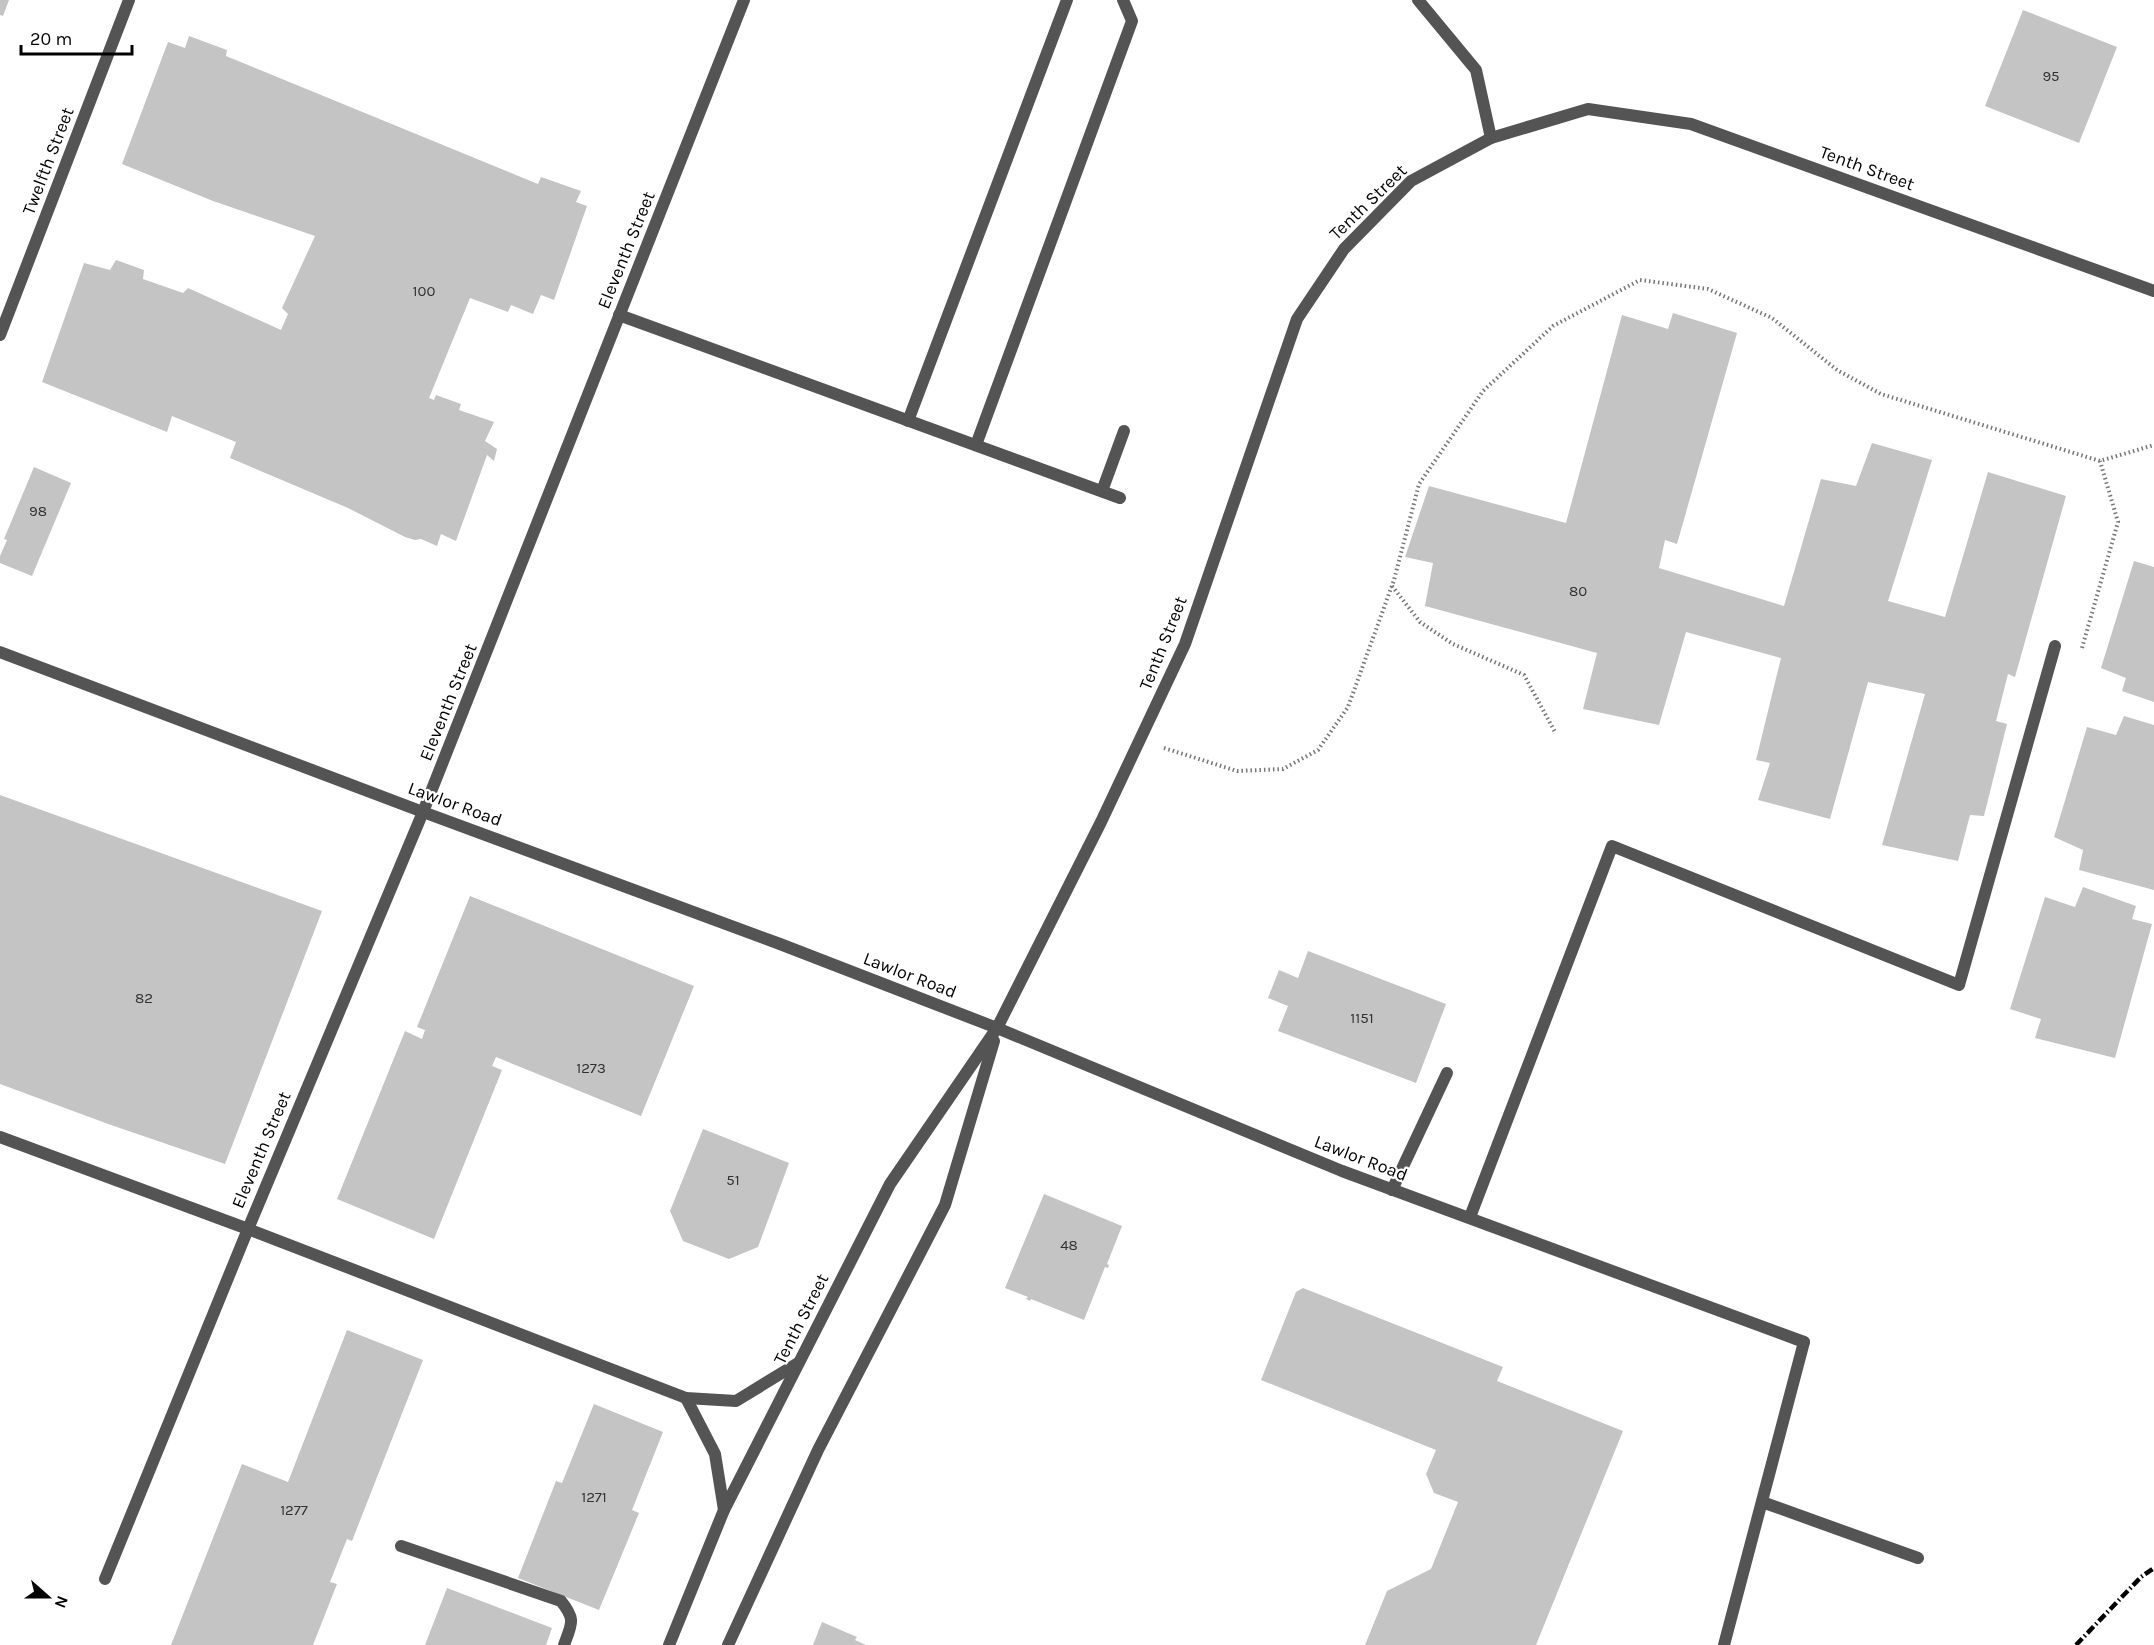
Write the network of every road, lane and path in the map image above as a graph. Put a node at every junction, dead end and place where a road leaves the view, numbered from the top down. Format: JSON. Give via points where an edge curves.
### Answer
{"nodes":[{"id":1,"x":129,"y":0,"type":"edge"},
{"id":2,"x":744,"y":0,"type":"edge"},
{"id":3,"x":1067,"y":0,"type":"edge"},
{"id":4,"x":1123,"y":0,"type":"edge"},
{"id":5,"x":1419,"y":0,"type":"edge"},
{"id":6,"x":1491,"y":138,"type":"junction"},
{"id":7,"x":2154,"y":291,"type":"edge"},
{"id":8,"x":620,"y":315,"type":"junction"},
{"id":9,"x":0,"y":335,"type":"edge"},
{"id":10,"x":909,"y":420,"type":"junction"},
{"id":11,"x":1124,"y":431,"type":"dead end"},
{"id":12,"x":976,"y":445,"type":"junction"},
{"id":13,"x":2154,"y":445,"type":"edge"},
{"id":14,"x":2100,"y":461,"type":"junction"},
{"id":15,"x":1102,"y":491,"type":"junction"},
{"id":16,"x":1120,"y":498,"type":"dead end"},
{"id":17,"x":1392,"y":586,"type":"junction"},
{"id":18,"x":2055,"y":646,"type":"joint"},
{"id":19,"x":0,"y":651,"type":"edge"},
{"id":20,"x":1555,"y":732,"type":"dead end"},
{"id":21,"x":1140,"y":741,"type":"junction"},
{"id":22,"x":423,"y":812,"type":"junction"},
{"id":23,"x":997,"y":1028,"type":"junction"},
{"id":24,"x":1447,"y":1073,"type":"dead end"},
{"id":25,"x":0,"y":1137,"type":"edge"},
{"id":26,"x":1392,"y":1190,"type":"junction"},
{"id":27,"x":1470,"y":1218,"type":"junction"},
{"id":28,"x":248,"y":1229,"type":"junction"},
{"id":29,"x":798,"y":1363,"type":"junction"},
{"id":30,"x":686,"y":1398,"type":"junction"},
{"id":31,"x":1762,"y":1503,"type":"junction"},
{"id":32,"x":724,"y":1510,"type":"junction"},
{"id":33,"x":401,"y":1546,"type":"dead end"},
{"id":34,"x":1918,"y":1558,"type":"dead end"},
{"id":35,"x":105,"y":1579,"type":"dead end"},
{"id":36,"x":564,"y":1645,"type":"edge"},
{"id":37,"x":669,"y":1645,"type":"edge"},
{"id":38,"x":728,"y":1645,"type":"edge"},
{"id":39,"x":1724,"y":1645,"type":"edge"}],
"edges":[{"from":1,"to":9,"type":"street","name":"Twelfth Street"},
{"from":2,"to":8,"type":"street","name":"Eleventh Street"},
{"from":3,"to":10,"type":"street"},
{"from":4,"to":12,"type":"street","via":[[1132,21]]},
{"from":5,"to":6,"type":"street","via":[[1476,70]]},
{"from":6,"to":7,"type":"street","name":"Tenth Street","via":[[1588,109],[1691,124]]},
{"from":6,"to":21,"type":"street","name":"Tenth Street","via":[[1411,181],[1344,249],[1297,319],[1185,644]]},
{"from":8,"to":10,"type":"street"},
{"from":8,"to":22,"type":"street","name":"Eleventh Street"},
{"from":10,"to":12,"type":"street"},
{"from":11,"to":15,"type":"street"},
{"from":12,"to":15,"type":"street"},
{"from":13,"to":14,"type":"path"},
{"from":14,"to":17,"type":"path","via":[[1881,394],[1837,370],[1772,318],[1708,289],[1640,280],[1553,327],[1483,391],[1419,484]]},
{"from":14,"to":18,"type":"path","via":[[2118,522],[2080,657]]},
{"from":15,"to":16,"type":"street"},
{"from":17,"to":20,"type":"path","via":[[1420,622],[1453,644],[1524,675]]},
{"from":17,"to":21,"type":"path","via":[[1348,707],[1318,750],[1283,769],[1237,771]]},
{"from":18,"to":27,"type":"street","via":[[1959,985],[1612,846]]},
{"from":19,"to":22,"type":"street","name":"Lawlor Road"},
{"from":21,"to":23,"type":"street","name":"Tenth Street"},
{"from":22,"to":23,"type":"street","name":"Lawlor Road"},
{"from":22,"to":28,"type":"street","name":"Eleventh Street"},
{"from":23,"to":26,"type":"street","name":"Lawlor Road"},
{"from":23,"to":29,"type":"street","name":"Tenth Street","via":[[890,1184]]},
{"from":23,"to":38,"type":"street","name":"Tenth Street","via":[[945,1204],[818,1450]]},
{"from":24,"to":26,"type":"street"},
{"from":25,"to":28,"type":"street"},
{"from":26,"to":27,"type":"street","name":"Lawlor Road"},
{"from":27,"to":31,"type":"street","name":"Lawlor Road","via":[[1804,1342]]},
{"from":28,"to":30,"type":"street"},
{"from":28,"to":35,"type":"street","name":"Eleventh Street"},
{"from":29,"to":30,"type":"street","via":[[736,1401]]},
{"from":29,"to":32,"type":"street","name":"Tenth Street"},
{"from":30,"to":32,"type":"street","via":[[715,1454]]},
{"from":31,"to":34,"type":"street"},
{"from":31,"to":39,"type":"street"},
{"from":32,"to":37,"type":"street","name":"Tenth Street"},
{"from":33,"to":36,"type":"street","via":[[561,1601],[571,1614]]}]}
